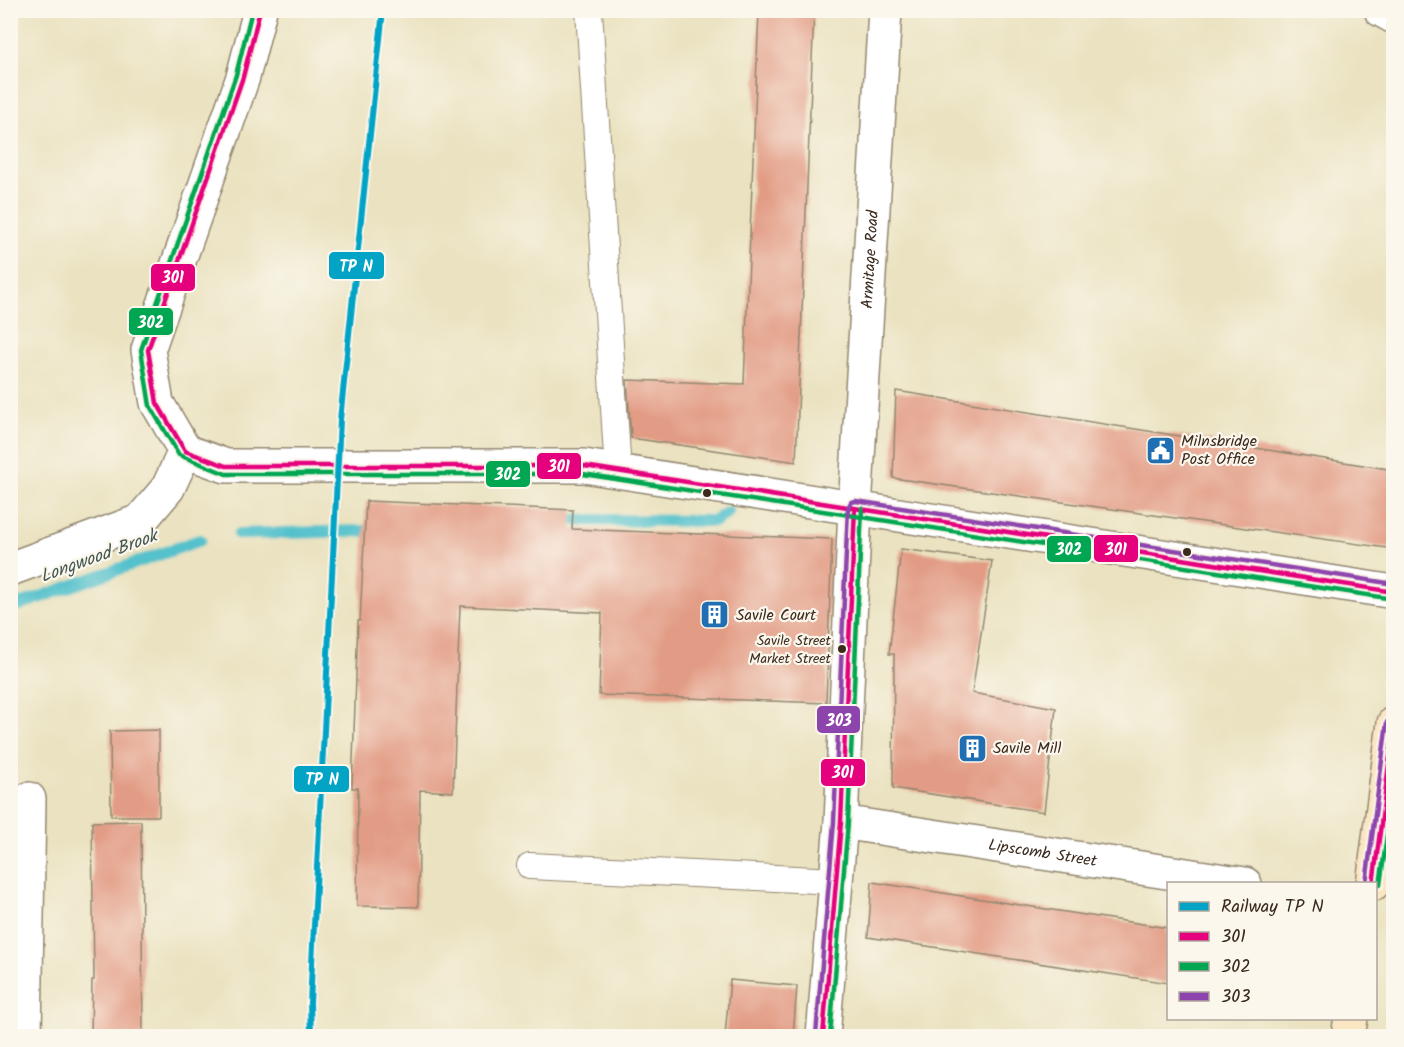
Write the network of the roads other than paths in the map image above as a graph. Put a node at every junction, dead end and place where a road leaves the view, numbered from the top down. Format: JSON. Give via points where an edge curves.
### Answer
{"nodes":[{"id":1,"x":260,"y":10,"type":"edge"},
{"id":2,"x":589,"y":10,"type":"edge"},
{"id":3,"x":885,"y":10,"type":"edge"},
{"id":4,"x":1381,"y":10,"type":"edge"},
{"id":5,"x":1394,"y":16,"type":"edge"},
{"id":6,"x":184,"y":451,"type":"junction"},
{"id":7,"x":618,"y":472,"type":"junction"},
{"id":8,"x":855,"y":508,"type":"junction"},
{"id":9,"x":10,"y":569,"type":"edge"},
{"id":10,"x":1394,"y":592,"type":"edge"},
{"id":11,"x":1394,"y":723,"type":"edge"},
{"id":12,"x":29,"y":799,"type":"dead end"},
{"id":13,"x":841,"y":822,"type":"junction"},
{"id":14,"x":530,"y":866,"type":"dead end"},
{"id":15,"x":836,"y":881,"type":"junction"},
{"id":16,"x":1232,"y":882,"type":"edge"},
{"id":17,"x":1373,"y":882,"type":"edge"},
{"id":18,"x":1351,"y":1020,"type":"edge"},
{"id":19,"x":25,"y":1036,"type":"edge"},
{"id":20,"x":823,"y":1036,"type":"edge"},
{"id":21,"x":1348,"y":1036,"type":"edge"}],
"edges":[{"from":1,"to":6,"type":"street","via":[[243,77],[148,350],[157,403]]},
{"from":2,"to":7,"type":"lane"},
{"from":3,"to":8,"type":"street","name":"Armitage Road"},
{"from":4,"to":5,"type":"street"},
{"from":6,"to":7,"type":"street","via":[[226,466],[584,466]]},
{"from":6,"to":9,"type":"street","via":[[168,488],[141,521]]},
{"from":7,"to":8,"type":"street"},
{"from":8,"to":10,"type":"street"},
{"from":8,"to":13,"type":"street","name":"Armitage Road"},
{"from":11,"to":17,"type":"main road"},
{"from":12,"to":19,"type":"street"},
{"from":13,"to":15,"type":"street","name":"Armitage Road"},
{"from":13,"to":16,"type":"street","name":"Lipscomb Street"},
{"from":14,"to":15,"type":"lane"},
{"from":15,"to":20,"type":"street","name":"Armitage Road"},
{"from":18,"to":21,"type":"main road"}]}
